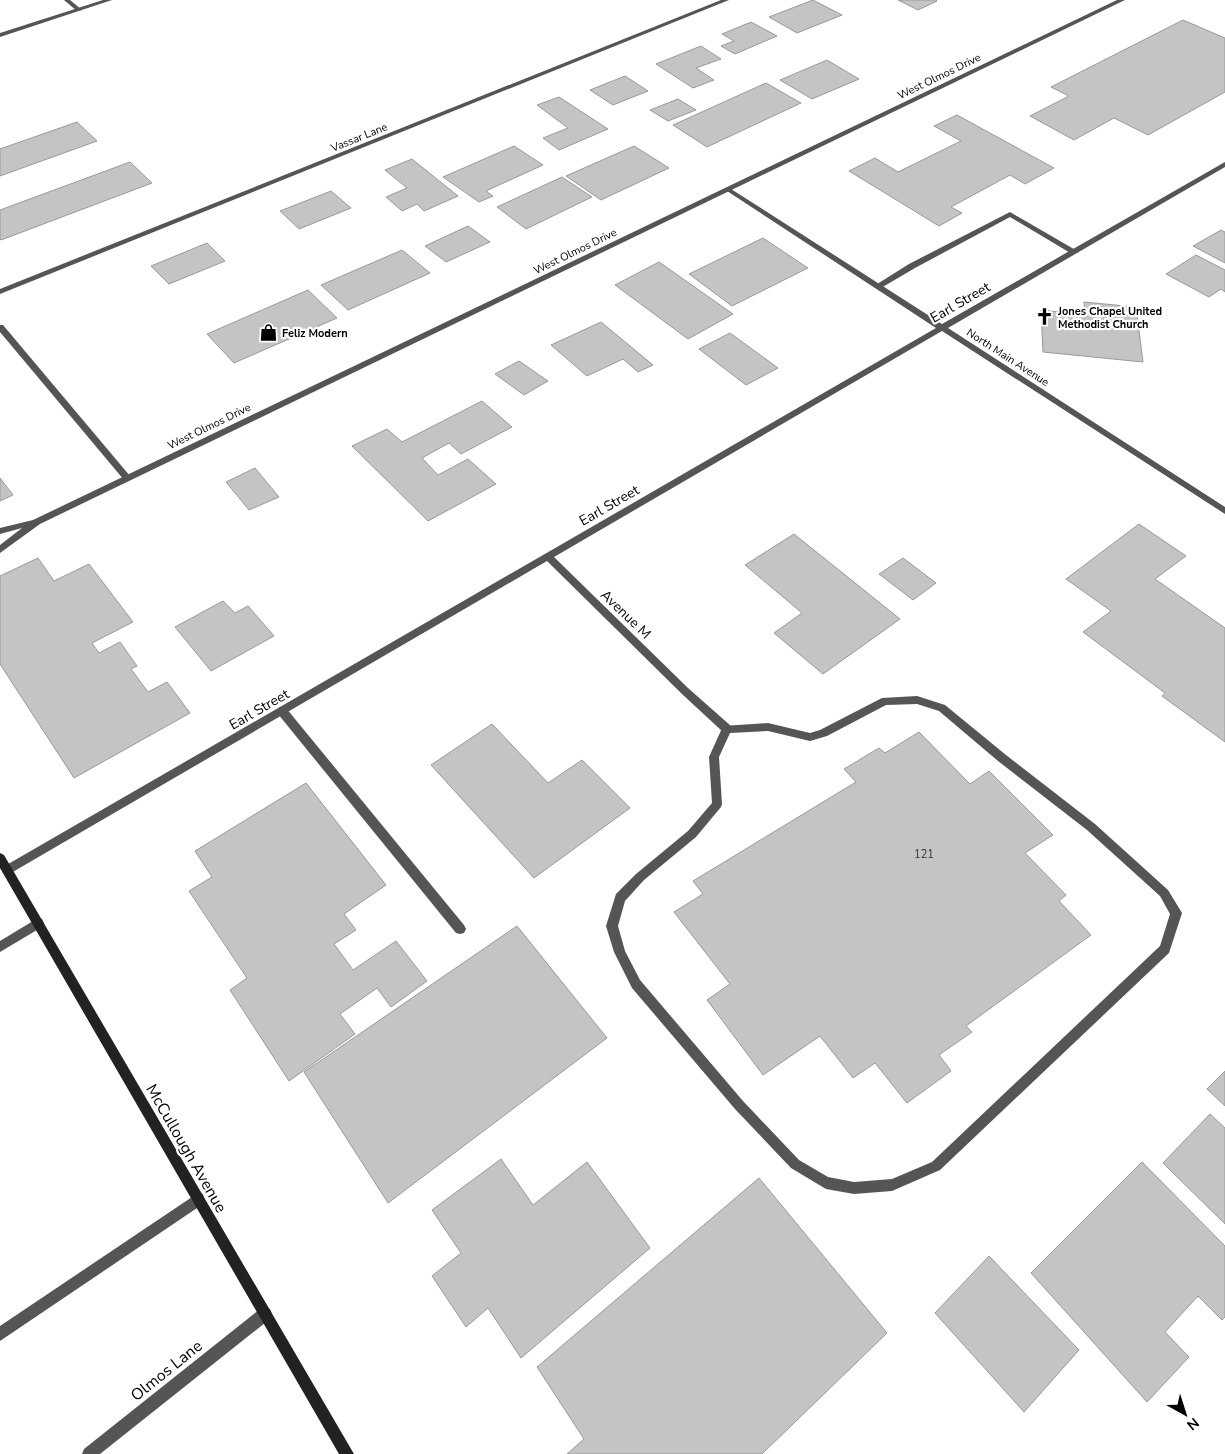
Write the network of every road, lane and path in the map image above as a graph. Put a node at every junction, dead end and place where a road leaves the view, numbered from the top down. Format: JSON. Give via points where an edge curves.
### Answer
{"nodes":[{"id":1,"x":67,"y":0,"type":"edge"},
{"id":2,"x":109,"y":0,"type":"edge"},
{"id":3,"x":726,"y":0,"type":"edge"},
{"id":4,"x":1122,"y":0,"type":"edge"},
{"id":5,"x":79,"y":10,"type":"junction"},
{"id":6,"x":0,"y":35,"type":"edge"},
{"id":7,"x":1225,"y":164,"type":"edge"},
{"id":8,"x":729,"y":190,"type":"junction"},
{"id":9,"x":1075,"y":252,"type":"junction"},
{"id":10,"x":878,"y":286,"type":"junction"},
{"id":11,"x":0,"y":292,"type":"edge"},
{"id":12,"x":0,"y":327,"type":"edge"},
{"id":13,"x":942,"y":328,"type":"junction"},
{"id":14,"x":127,"y":478,"type":"junction"},
{"id":15,"x":1225,"y":511,"type":"edge"},
{"id":16,"x":37,"y":522,"type":"junction"},
{"id":17,"x":0,"y":531,"type":"edge"},
{"id":18,"x":0,"y":550,"type":"edge"},
{"id":19,"x":548,"y":557,"type":"junction"},
{"id":20,"x":282,"y":711,"type":"junction"},
{"id":21,"x":727,"y":729,"type":"junction"},
{"id":22,"x":0,"y":858,"type":"edge"},
{"id":23,"x":4,"y":872,"type":"edge"},
{"id":24,"x":38,"y":923,"type":"junction"},
{"id":25,"x":460,"y":929,"type":"dead end"},
{"id":26,"x":0,"y":947,"type":"edge"},
{"id":27,"x":198,"y":1199,"type":"junction"},
{"id":28,"x":265,"y":1314,"type":"junction"},
{"id":29,"x":0,"y":1334,"type":"edge"},
{"id":30,"x":89,"y":1454,"type":"edge"},
{"id":31,"x":347,"y":1454,"type":"edge"}],
"edges":[{"from":1,"to":5,"type":"street"},
{"from":2,"to":5,"type":"street"},
{"from":3,"to":11,"type":"street","name":"Vassar Lane"},
{"from":4,"to":8,"type":"street","name":"West Olmos Drive"},
{"from":5,"to":6,"type":"street"},
{"from":7,"to":9,"type":"street","name":"Earl Street"},
{"from":8,"to":10,"type":"street","name":"North Main Avenue"},
{"from":8,"to":14,"type":"street","name":"West Olmos Drive"},
{"from":9,"to":10,"type":"street","via":[[1010,214]]},
{"from":9,"to":13,"type":"street","name":"Earl Street"},
{"from":10,"to":13,"type":"street","name":"North Main Avenue"},
{"from":12,"to":14,"type":"street"},
{"from":13,"to":15,"type":"street","name":"North Main Avenue"},
{"from":13,"to":19,"type":"street","name":"Earl Street"},
{"from":14,"to":16,"type":"street","name":"West Olmos Drive"},
{"from":16,"to":17,"type":"street","name":"West Olmos Drive"},
{"from":16,"to":18,"type":"street","name":"West Olmos Drive"},
{"from":19,"to":20,"type":"street","name":"Earl Street"},
{"from":19,"to":21,"type":"street","name":"Avenue M"},
{"from":20,"to":23,"type":"street","name":"Earl Street"},
{"from":20,"to":25,"type":"street"},
{"from":21,"to":21,"type":"street","via":[[714,757],[717,804],[692,834],[620,898],[612,926],[620,952],[636,984],[794,1164],[826,1183],[854,1188],[892,1185],[936,1166],[1165,950],[1176,913],[1164,893],[1091,827],[942,708],[916,700],[885,701],[810,737],[768,727]]},
{"from":22,"to":23,"type":"main road","name":"McCullough Avenue"},
{"from":23,"to":24,"type":"main road","name":"McCullough Avenue"},
{"from":24,"to":26,"type":"street"},
{"from":24,"to":27,"type":"main road","name":"McCullough Avenue"},
{"from":27,"to":28,"type":"main road","name":"McCullough Avenue"},
{"from":27,"to":29,"type":"street"},
{"from":28,"to":30,"type":"street","name":"Olmos Lane"},
{"from":28,"to":31,"type":"main road","name":"McCullough Avenue"}]}
